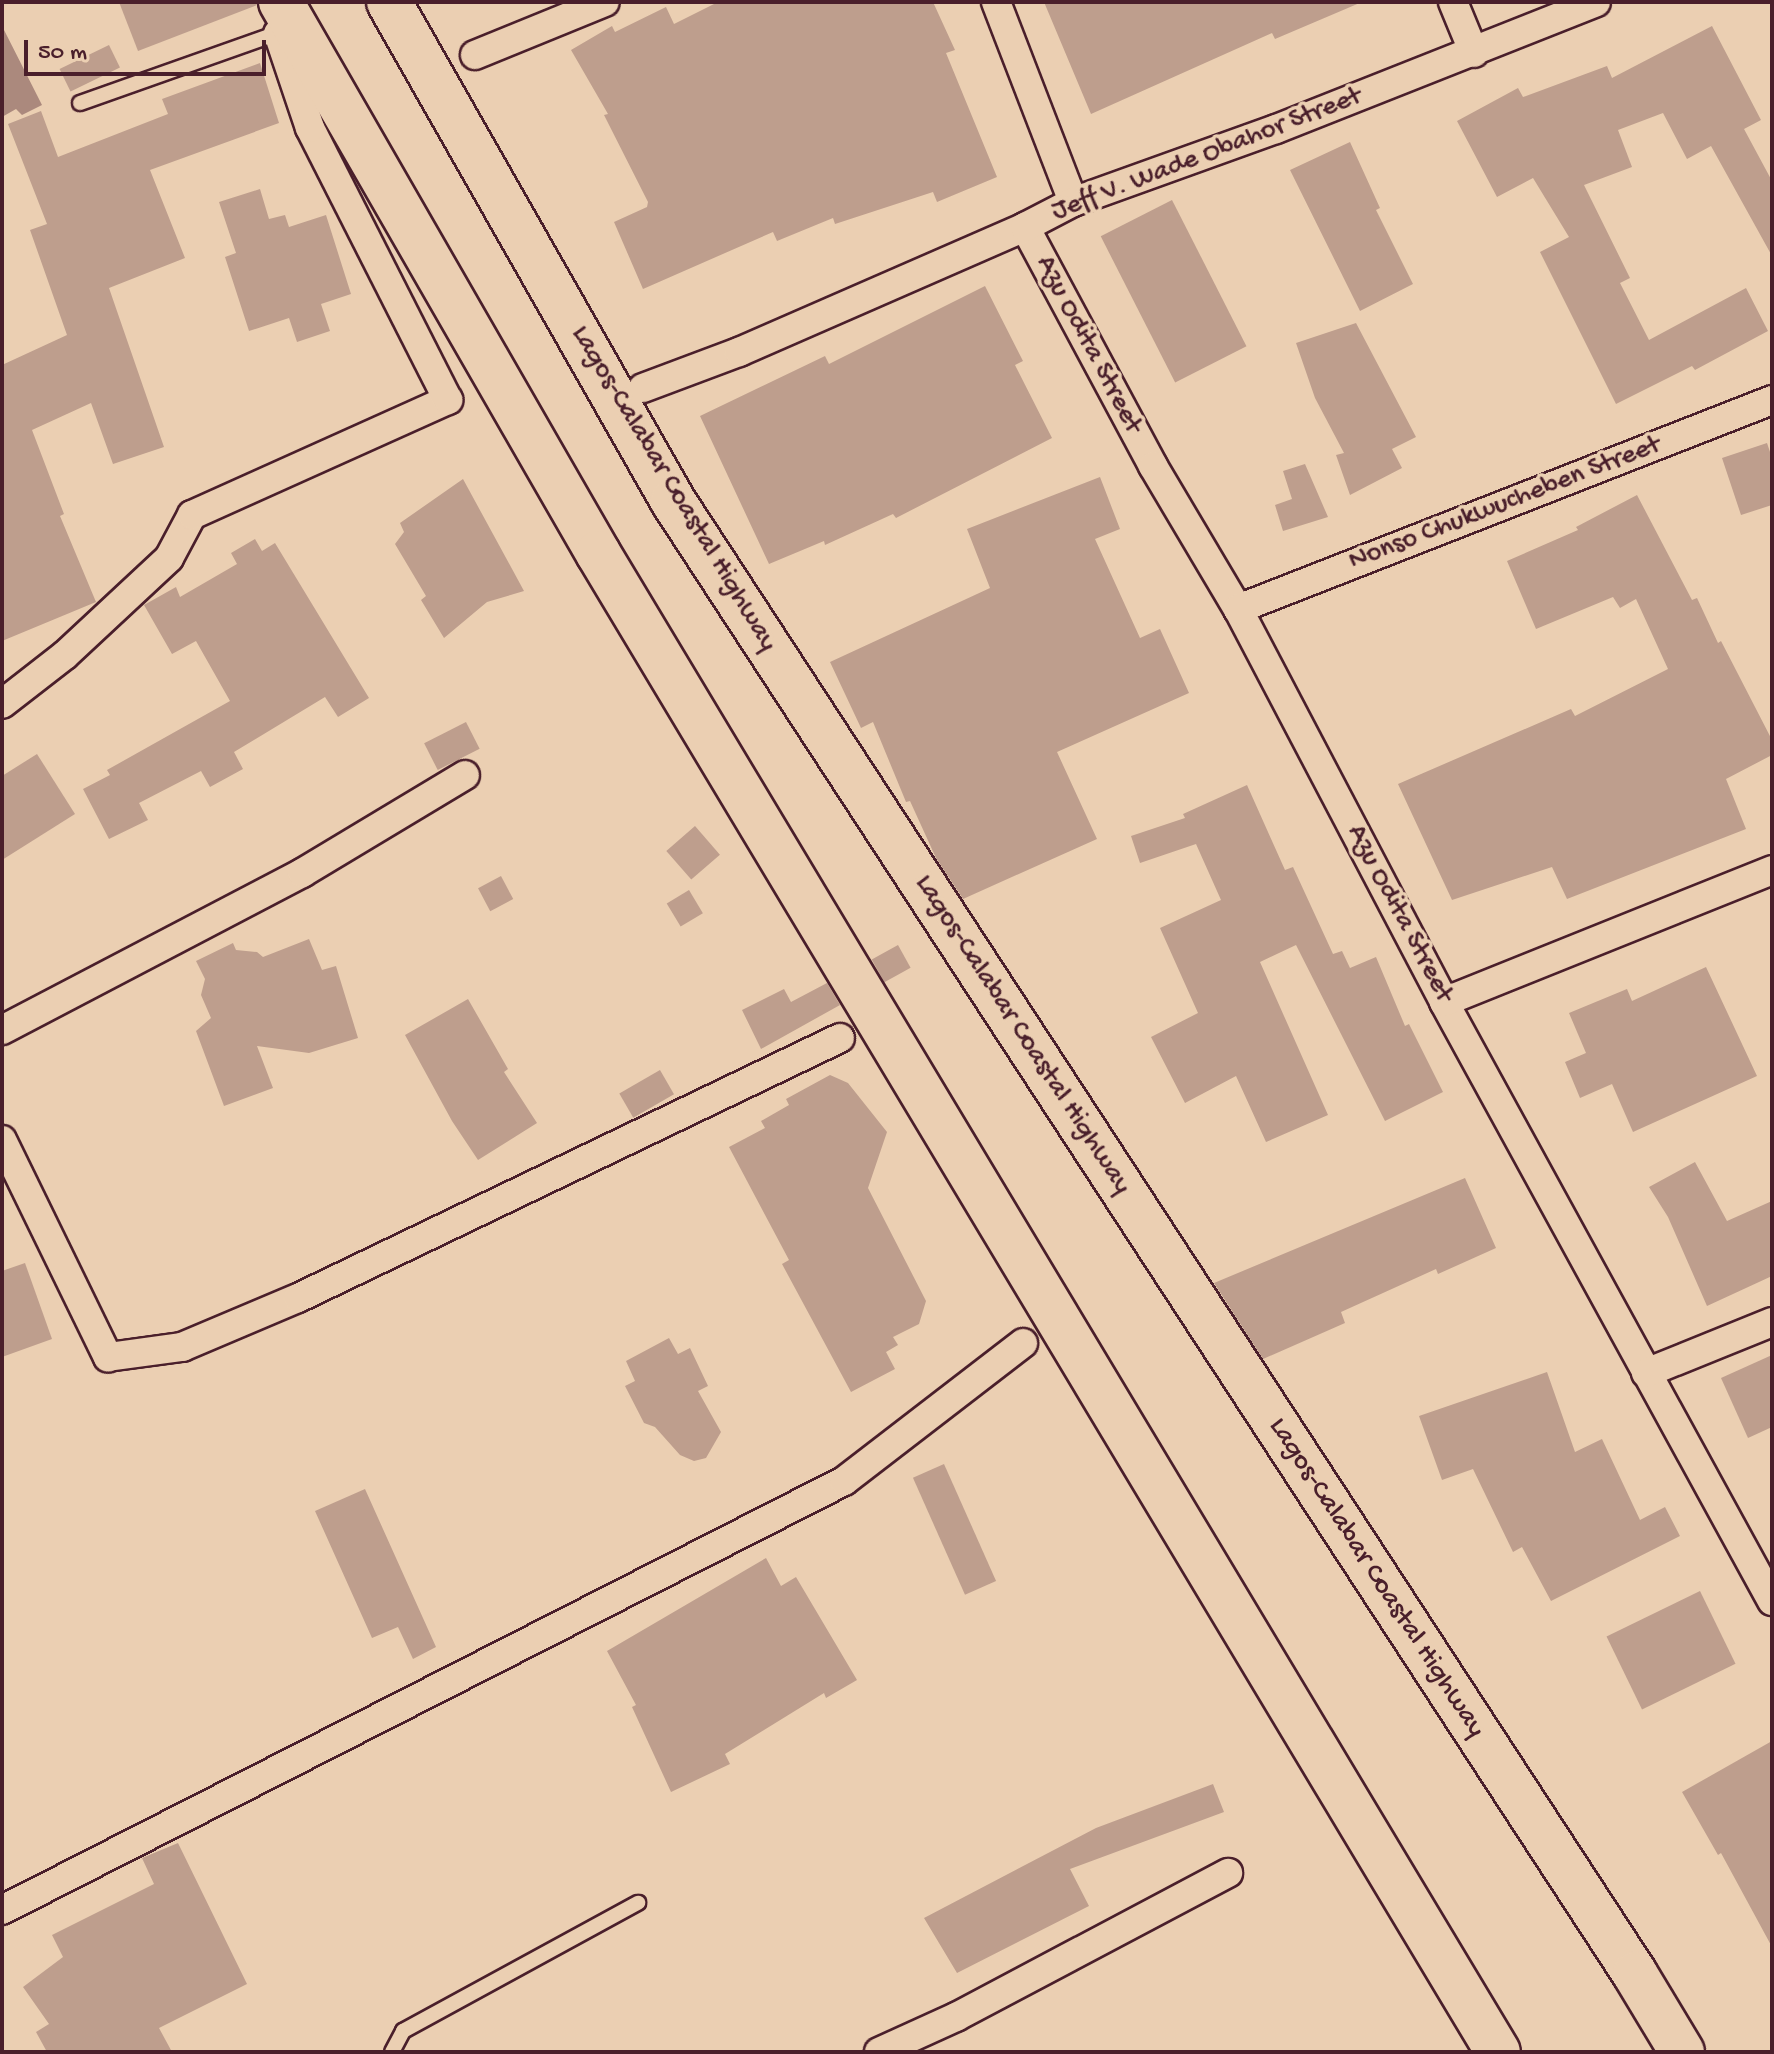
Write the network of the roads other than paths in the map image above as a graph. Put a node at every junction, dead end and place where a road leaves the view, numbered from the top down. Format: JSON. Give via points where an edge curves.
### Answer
{"nodes":[{"id":1,"x":389,"y":2,"type":"edge"},
{"id":2,"x":605,"y":2,"type":"edge"},
{"id":3,"x":996,"y":2,"type":"edge"},
{"id":4,"x":1453,"y":2,"type":"edge"},
{"id":5,"x":1596,"y":2,"type":"edge"},
{"id":6,"x":279,"y":18,"type":"edge"},
{"id":7,"x":1474,"y":53,"type":"junction"},
{"id":8,"x":475,"y":55,"type":"dead end"},
{"id":9,"x":80,"y":103,"type":"dead end"},
{"id":10,"x":1073,"y":202,"type":"junction"},
{"id":11,"x":1025,"y":227,"type":"junction"},
{"id":12,"x":643,"y":388,"type":"dead end"},
{"id":13,"x":1772,"y":400,"type":"edge"},
{"id":14,"x":1238,"y":609,"type":"junction"},
{"id":15,"x":2,"y":704,"type":"edge"},
{"id":16,"x":465,"y":775,"type":"dead end"},
{"id":17,"x":1772,"y":870,"type":"edge"},
{"id":18,"x":1444,"y":1002,"type":"junction"},
{"id":19,"x":2,"y":1030,"type":"edge"},
{"id":20,"x":840,"y":1038,"type":"dead end"},
{"id":21,"x":2,"y":1140,"type":"edge"},
{"id":22,"x":1772,"y":1322,"type":"edge"},
{"id":23,"x":1023,"y":1343,"type":"dead end"},
{"id":24,"x":1646,"y":1373,"type":"junction"},
{"id":25,"x":1772,"y":1601,"type":"edge"},
{"id":26,"x":1228,"y":1873,"type":"dead end"},
{"id":27,"x":638,"y":1903,"type":"dead end"},
{"id":28,"x":2,"y":1910,"type":"edge"},
{"id":29,"x":392,"y":2052,"type":"edge"},
{"id":30,"x":879,"y":2052,"type":"edge"},
{"id":31,"x":1498,"y":2052,"type":"edge"},
{"id":32,"x":1682,"y":2052,"type":"edge"}],
"edges":[{"from":1,"to":32,"type":"highway","name":"Lagos-Calabar Coastal Highway","via":[[673,501]]},
{"from":2,"to":8,"type":"street"},
{"from":3,"to":10,"type":"street"},
{"from":4,"to":7,"type":"street"},
{"from":5,"to":7,"type":"street","name":"Jeff V. Wade Obahor Street"},
{"from":6,"to":9,"type":"lane"},
{"from":6,"to":15,"type":"street","via":[[310,128],[448,400],[192,515],[169,558],[146,581]]},
{"from":6,"to":31,"type":"highway"},
{"from":7,"to":10,"type":"street","name":"Jeff V. Wade Obahor Street"},
{"from":10,"to":11,"type":"street","name":"Jeff V. Wade Obahor Street"},
{"from":11,"to":12,"type":"street","name":"Jeff V. Wade Obahor Street","via":[[739,352]]},
{"from":11,"to":14,"type":"street","name":"Azu Odita Street","via":[[1153,466]]},
{"from":13,"to":14,"type":"street","name":"Nonso Chukwucheben Street"},
{"from":14,"to":18,"type":"street","name":"Azu Odita Street"},
{"from":16,"to":19,"type":"street","via":[[302,873]]},
{"from":17,"to":18,"type":"street"},
{"from":18,"to":24,"type":"street","name":"Azu Odita Street"},
{"from":20,"to":21,"type":"street","via":[[298,1298],[182,1347],[108,1357]]},
{"from":22,"to":24,"type":"street"},
{"from":23,"to":28,"type":"street","via":[[844,1481]]},
{"from":24,"to":25,"type":"street","name":"Azu Odita Street"},
{"from":26,"to":30,"type":"street"},
{"from":27,"to":29,"type":"lane","via":[[403,2031]]}]}
